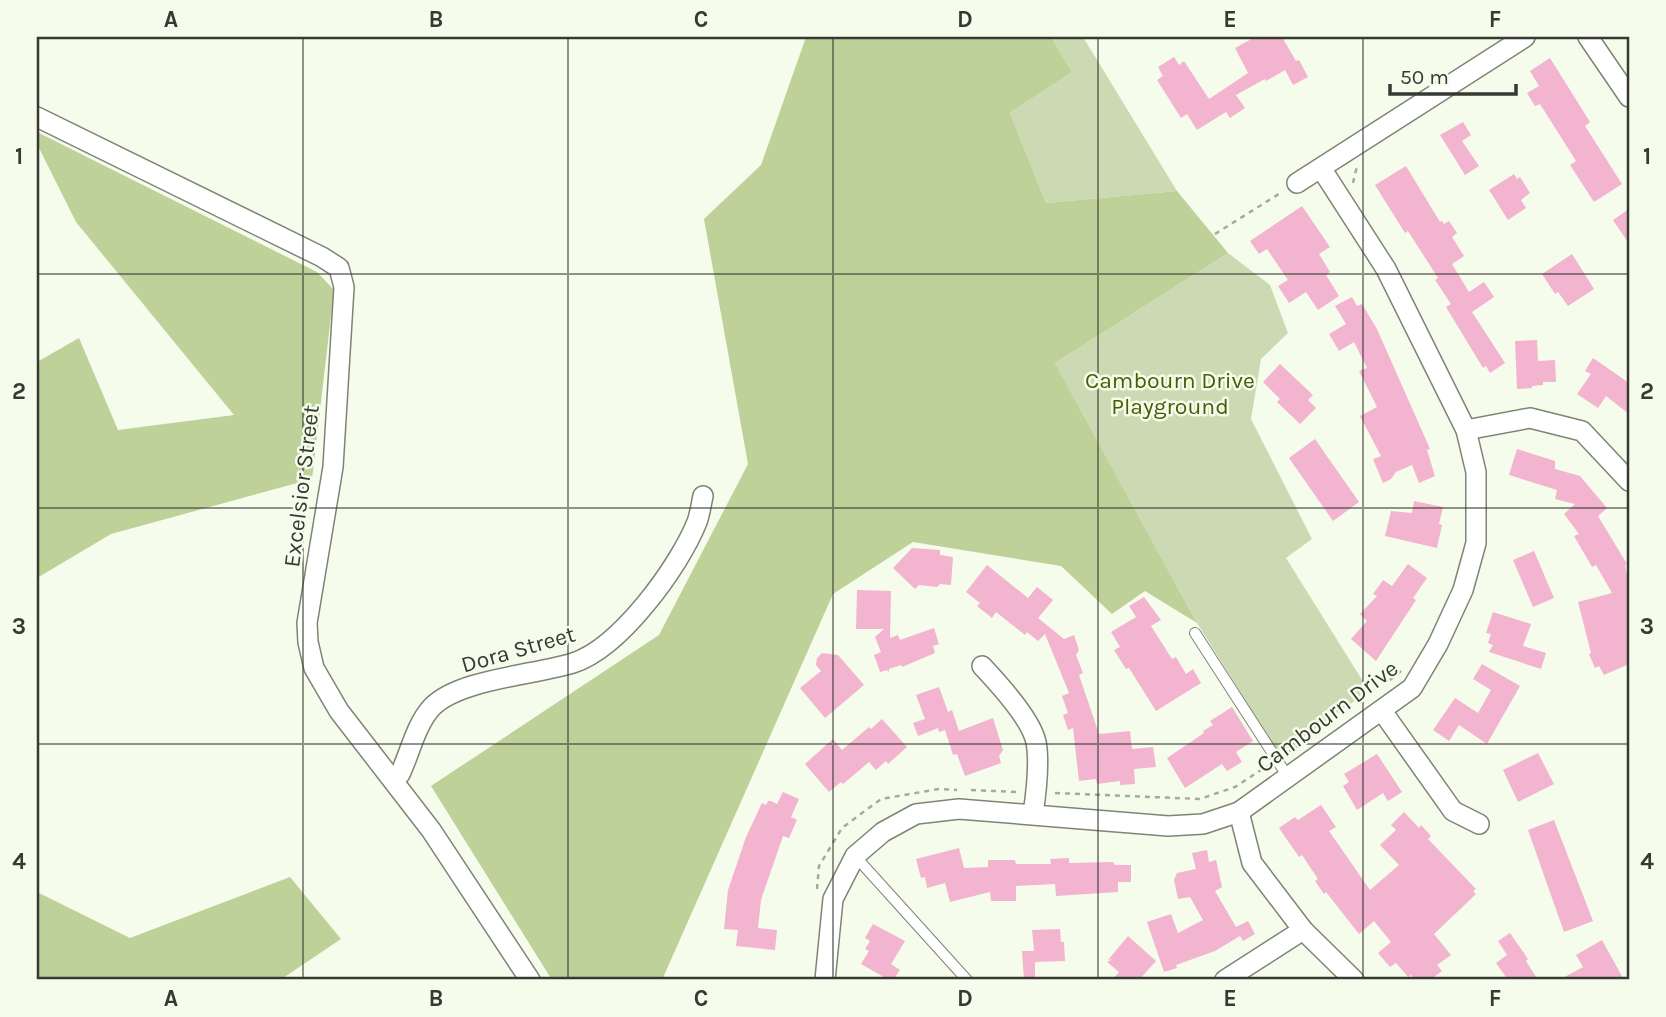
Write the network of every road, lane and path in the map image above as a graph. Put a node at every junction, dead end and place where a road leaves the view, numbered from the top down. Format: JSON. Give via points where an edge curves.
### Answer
{"nodes":[{"id":1,"x":1525,"y":37,"type":"edge"},
{"id":2,"x":1588,"y":37,"type":"edge"},
{"id":3,"x":1629,"y":97,"type":"edge"},
{"id":4,"x":37,"y":117,"type":"edge"},
{"id":5,"x":1321,"y":168,"type":"junction"},
{"id":6,"x":1297,"y":183,"type":"joint"},
{"id":7,"x":1215,"y":234,"type":"dead end"},
{"id":8,"x":1466,"y":430,"type":"junction"},
{"id":9,"x":1629,"y":481,"type":"edge"},
{"id":10,"x":703,"y":496,"type":"dead end"},
{"id":11,"x":1195,"y":633,"type":"dead end"},
{"id":12,"x":982,"y":666,"type":"dead end"},
{"id":13,"x":1405,"y":667,"type":"dead end"},
{"id":14,"x":1388,"y":681,"type":"dead end"},
{"id":15,"x":1382,"y":711,"type":"junction"},
{"id":16,"x":1308,"y":738,"type":"dead end"},
{"id":17,"x":1277,"y":760,"type":"junction"},
{"id":18,"x":1288,"y":777,"type":"junction"},
{"id":19,"x":394,"y":780,"type":"junction"},
{"id":20,"x":1036,"y":792,"type":"junction"},
{"id":21,"x":1240,"y":812,"type":"junction"},
{"id":22,"x":1033,"y":814,"type":"junction"},
{"id":23,"x":1479,"y":824,"type":"dead end"},
{"id":24,"x":855,"y":856,"type":"junction"},
{"id":25,"x":1303,"y":930,"type":"junction"},
{"id":26,"x":530,"y":980,"type":"edge"},
{"id":27,"x":825,"y":980,"type":"edge"},
{"id":28,"x":967,"y":980,"type":"edge"},
{"id":29,"x":1225,"y":980,"type":"edge"},
{"id":30,"x":1354,"y":980,"type":"edge"}],
"edges":[{"from":1,"to":5,"type":"street"},
{"from":2,"to":3,"type":"street"},
{"from":4,"to":19,"type":"street","name":"Excelsior Street","via":[[339,268],[344,287],[333,467],[307,623],[308,642],[314,668],[339,711]]},
{"from":5,"to":6,"type":"street"},
{"from":5,"to":8,"type":"street","name":"Cambourn Drive","via":[[1386,269]]},
{"from":6,"to":7,"type":"path"},
{"from":8,"to":9,"type":"street","via":[[1530,418],[1582,431]]},
{"from":8,"to":15,"type":"street","name":"Cambourn Drive","via":[[1476,472],[1476,544],[1463,590],[1412,688]]},
{"from":10,"to":19,"type":"street","name":"Dora Street","via":[[697,520],[668,574],[612,640],[572,663],[465,689],[439,701],[427,713]]},
{"from":11,"to":17,"type":"lane"},
{"from":12,"to":20,"type":"street","via":[[1006,692],[1035,741]]},
{"from":13,"to":14,"type":"path"},
{"from":15,"to":18,"type":"street","name":"Cambourn Drive"},
{"from":15,"to":23,"type":"street","via":[[1453,811]]},
{"from":16,"to":17,"type":"path"},
{"from":17,"to":18,"type":"lane"},
{"from":17,"to":20,"type":"path","via":[[1235,787],[1200,799]]},
{"from":18,"to":21,"type":"street","name":"Cambourn Drive"},
{"from":19,"to":26,"type":"street","name":"Excelsior Street"},
{"from":20,"to":22,"type":"street"},
{"from":21,"to":22,"type":"street","name":"Cambourn Drive","via":[[1203,824],[1168,826]]},
{"from":21,"to":25,"type":"street","via":[[1252,863]]},
{"from":22,"to":24,"type":"street","name":"Cambourn Drive","via":[[959,809],[916,814],[883,832]]},
{"from":24,"to":27,"type":"street","name":"Cambourn Drive","via":[[833,898]]},
{"from":24,"to":28,"type":"lane"},
{"from":25,"to":29,"type":"street"},
{"from":25,"to":30,"type":"street"}]}
